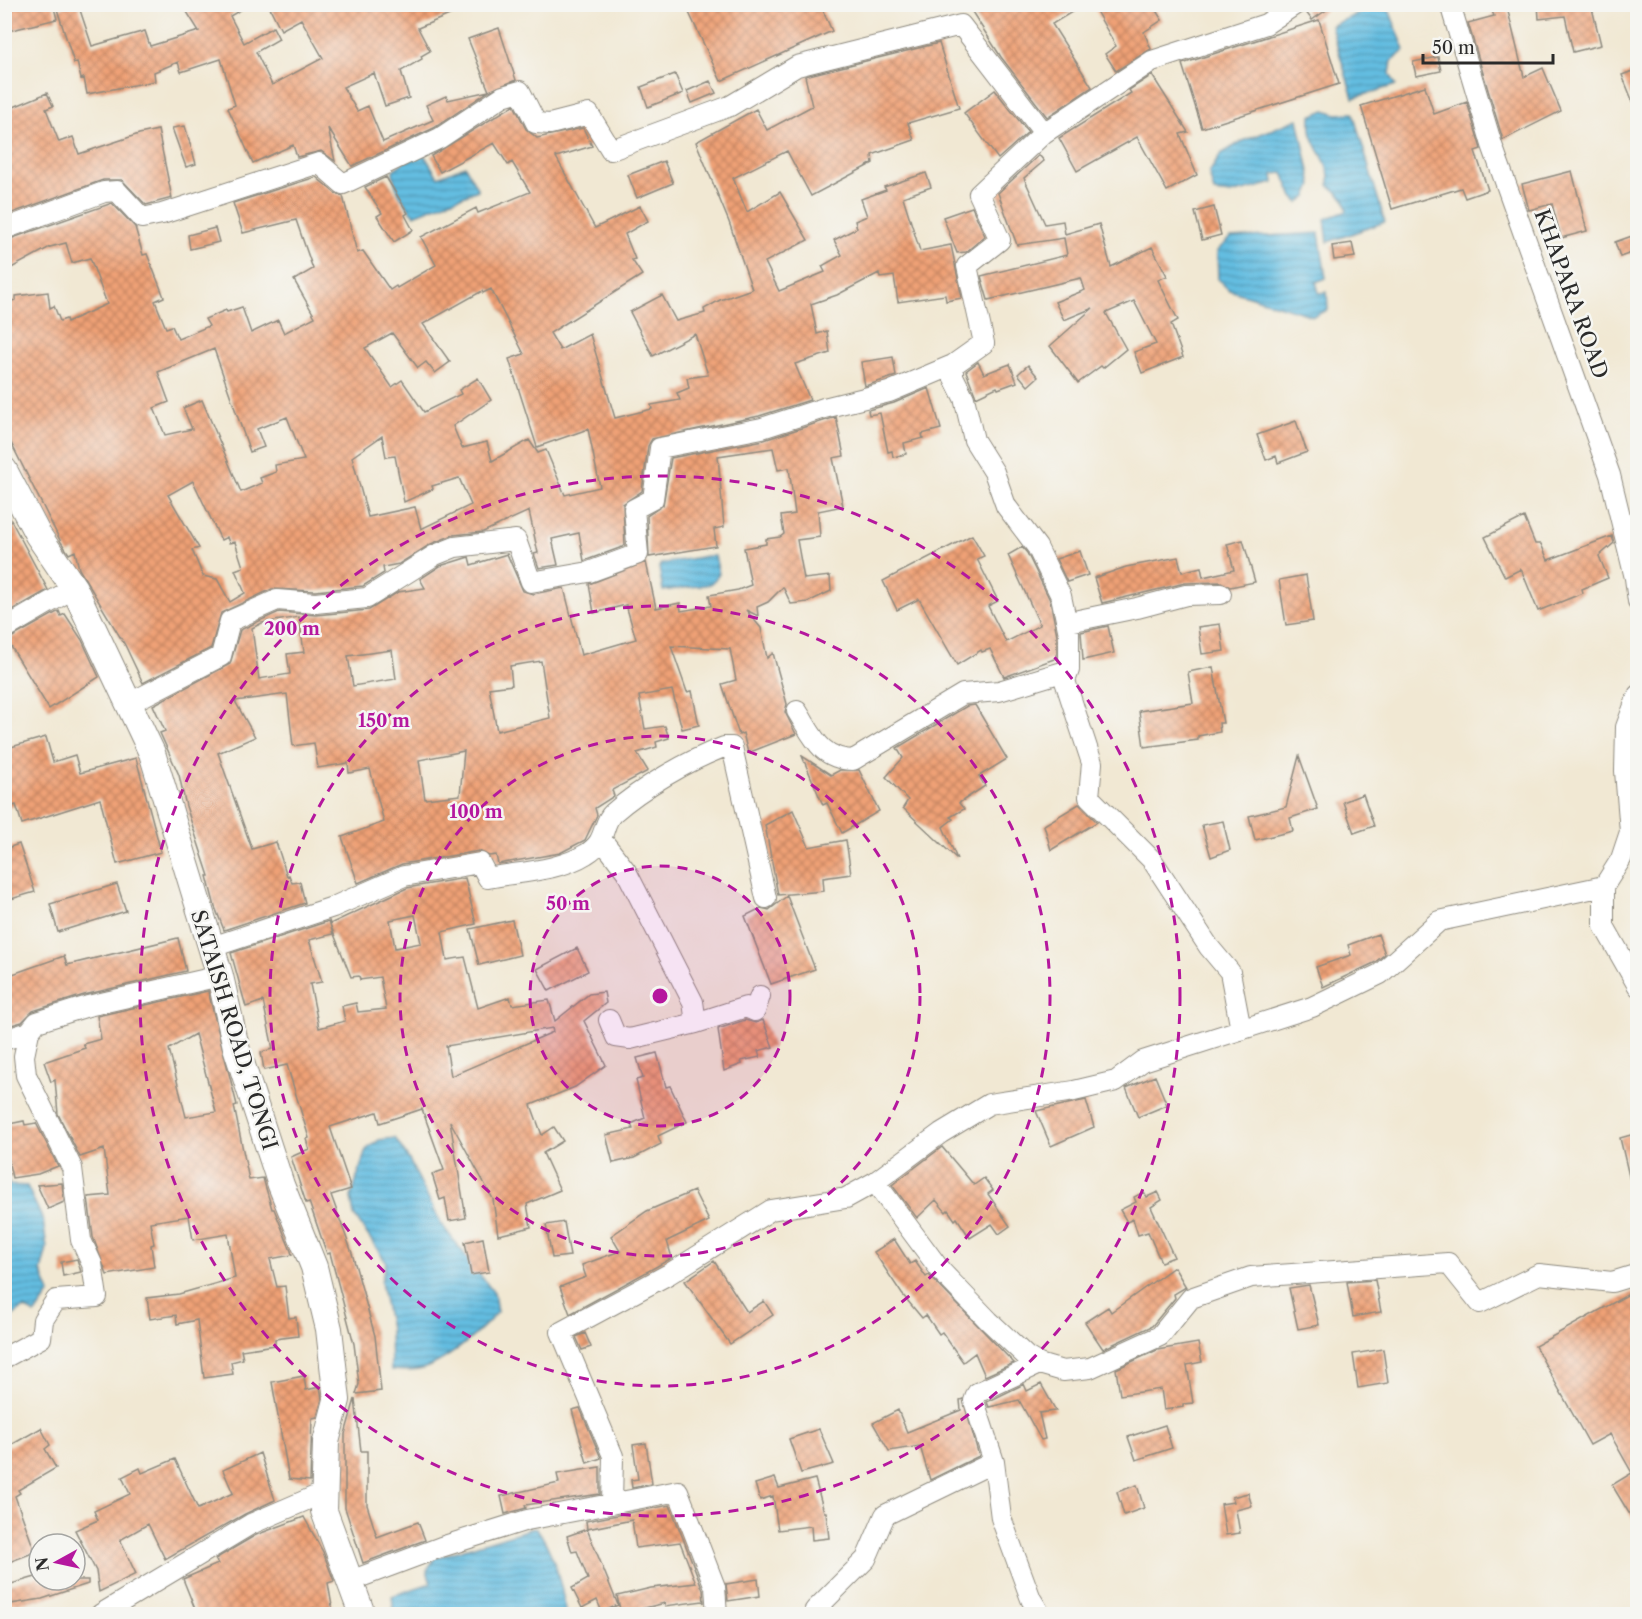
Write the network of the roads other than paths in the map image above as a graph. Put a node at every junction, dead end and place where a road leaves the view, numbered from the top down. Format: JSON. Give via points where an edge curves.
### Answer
{"nodes":[{"id":1,"x":1296,"y":4,"type":"edge"},
{"id":2,"x":1450,"y":4,"type":"edge"},
{"id":3,"x":1044,"y":133,"type":"junction"},
{"id":4,"x":4,"y":229,"type":"edge"},
{"id":5,"x":952,"y":365,"type":"junction"},
{"id":6,"x":4,"y":470,"type":"edge"},
{"id":7,"x":1636,"y":577,"type":"edge"},
{"id":8,"x":74,"y":588,"type":"junction"},
{"id":9,"x":1221,"y":594,"type":"dead end"},
{"id":10,"x":1638,"y":601,"type":"edge"},
{"id":11,"x":4,"y":629,"type":"edge"},
{"id":12,"x":1069,"y":634,"type":"junction"},
{"id":13,"x":1069,"y":670,"type":"junction"},
{"id":14,"x":1638,"y":694,"type":"edge"},
{"id":15,"x":130,"y":703,"type":"junction"},
{"id":16,"x":797,"y":711,"type":"dead end"},
{"id":17,"x":602,"y":840,"type":"junction"},
{"id":18,"x":1605,"y":886,"type":"junction"},
{"id":19,"x":766,"y":898,"type":"dead end"},
{"id":20,"x":209,"y":948,"type":"junction"},
{"id":21,"x":220,"y":976,"type":"junction"},
{"id":22,"x":1638,"y":986,"type":"edge"},
{"id":23,"x":760,"y":996,"type":"dead end"},
{"id":24,"x":609,"y":1020,"type":"dead end"},
{"id":25,"x":696,"y":1023,"type":"junction"},
{"id":26,"x":1240,"y":1030,"type":"junction"},
{"id":27,"x":28,"y":1032,"type":"junction"},
{"id":28,"x":4,"y":1040,"type":"edge"},
{"id":29,"x":875,"y":1182,"type":"junction"},
{"id":30,"x":1638,"y":1274,"type":"edge"},
{"id":31,"x":4,"y":1358,"type":"edge"},
{"id":32,"x":1039,"y":1365,"type":"junction"},
{"id":33,"x":994,"y":1462,"type":"junction"},
{"id":34,"x":325,"y":1492,"type":"junction"},
{"id":35,"x":612,"y":1504,"type":"junction"},
{"id":36,"x":350,"y":1581,"type":"junction"},
{"id":37,"x":102,"y":1614,"type":"edge"},
{"id":38,"x":362,"y":1614,"type":"edge"},
{"id":39,"x":717,"y":1614,"type":"edge"},
{"id":40,"x":817,"y":1614,"type":"edge"},
{"id":41,"x":1040,"y":1614,"type":"edge"}],
"edges":[{"from":1,"to":3,"type":"street","via":[[1266,24],[1152,61]]},
{"from":2,"to":7,"type":"street","name":"KHAPARA ROAD","via":[[1492,145],[1610,475]]},
{"from":3,"to":4,"type":"street","via":[[961,25],[796,66],[730,106],[611,150],[589,114],[550,124],[536,123],[520,91],[503,96],[440,138],[343,184],[319,163],[162,214],[142,218],[117,192],[104,192]]},
{"from":3,"to":5,"type":"street","via":[[979,194],[1000,240],[967,266],[984,343]]},
{"from":5,"to":12,"type":"street","via":[[974,440],[994,472],[1006,506],[1037,547],[1061,596]]},
{"from":5,"to":15,"type":"street","via":[[889,392],[762,428],[660,448],[653,499],[634,509],[638,554],[589,572],[531,582],[516,540],[455,547],[435,555],[367,598],[315,603],[277,600],[230,621],[221,656]]},
{"from":6,"to":8,"type":"street","name":"SATAISH ROAD, TONGI","via":[[38,535]]},
{"from":7,"to":10,"type":"street","name":"KHAPARA ROAD"},
{"from":8,"to":11,"type":"street"},
{"from":8,"to":15,"type":"street","name":"SATAISH ROAD, TONGI"},
{"from":9,"to":12,"type":"street","via":[[1186,596],[1069,621]]},
{"from":12,"to":13,"type":"street"},
{"from":13,"to":16,"type":"street","via":[[999,691],[963,694],[853,760],[837,760],[823,750]]},
{"from":13,"to":26,"type":"street","via":[[1065,681],[1092,763],[1089,797],[1152,860],[1230,972]]},
{"from":14,"to":18,"type":"street","via":[[1626,727],[1630,832],[1621,859]]},
{"from":15,"to":20,"type":"street","name":"SATAISH ROAD, TONGI","via":[[152,753]]},
{"from":17,"to":19,"type":"street","via":[[611,815],[675,770],[710,752],[732,747]]},
{"from":17,"to":20,"type":"street","via":[[587,854],[568,862],[488,878],[480,863],[404,876],[333,907]]},
{"from":17,"to":25,"type":"street","via":[[626,871],[693,1002]]},
{"from":18,"to":22,"type":"street","via":[[1604,927]]},
{"from":18,"to":26,"type":"street","via":[[1439,921],[1380,974],[1312,1007]]},
{"from":20,"to":21,"type":"street","name":"SATAISH ROAD, TONGI"},
{"from":21,"to":27,"type":"street","via":[[88,1006],[37,1022]]},
{"from":21,"to":34,"type":"street","name":"SATAISH ROAD, TONGI","via":[[236,1047],[281,1185],[314,1267],[329,1329],[337,1400],[326,1442]]},
{"from":23,"to":25,"type":"street","via":[[755,1011],[746,1008]]},
{"from":24,"to":25,"type":"street","via":[[616,1037],[630,1039]]},
{"from":26,"to":29,"type":"street","via":[[1143,1061],[1116,1081],[989,1104],[941,1133]]},
{"from":27,"to":28,"type":"street"},
{"from":27,"to":31,"type":"street","via":[[26,1076],[72,1168],[81,1240],[92,1264],[97,1297],[56,1300],[43,1320],[41,1338]]},
{"from":29,"to":32,"type":"street","via":[[940,1271]]},
{"from":29,"to":35,"type":"street","via":[[846,1198],[771,1210],[669,1274],[561,1332],[613,1456]]},
{"from":30,"to":32,"type":"street","via":[[1612,1282],[1539,1274],[1480,1302],[1448,1263],[1251,1277],[1191,1299],[1160,1336],[1090,1368],[1063,1371]]},
{"from":32,"to":33,"type":"street","via":[[976,1393]]},
{"from":33,"to":40,"type":"street","via":[[885,1515],[866,1559],[815,1610]]},
{"from":33,"to":41,"type":"street","via":[[1001,1518]]},
{"from":34,"to":36,"type":"street","name":"SATAISH ROAD, TONGI","via":[[324,1511]]},
{"from":34,"to":37,"type":"street","via":[[251,1524]]},
{"from":35,"to":36,"type":"street","via":[[527,1520]]},
{"from":35,"to":39,"type":"street","via":[[678,1491],[715,1587]]},
{"from":36,"to":38,"type":"street","name":"SATAISH ROAD, TONGI"}]}
